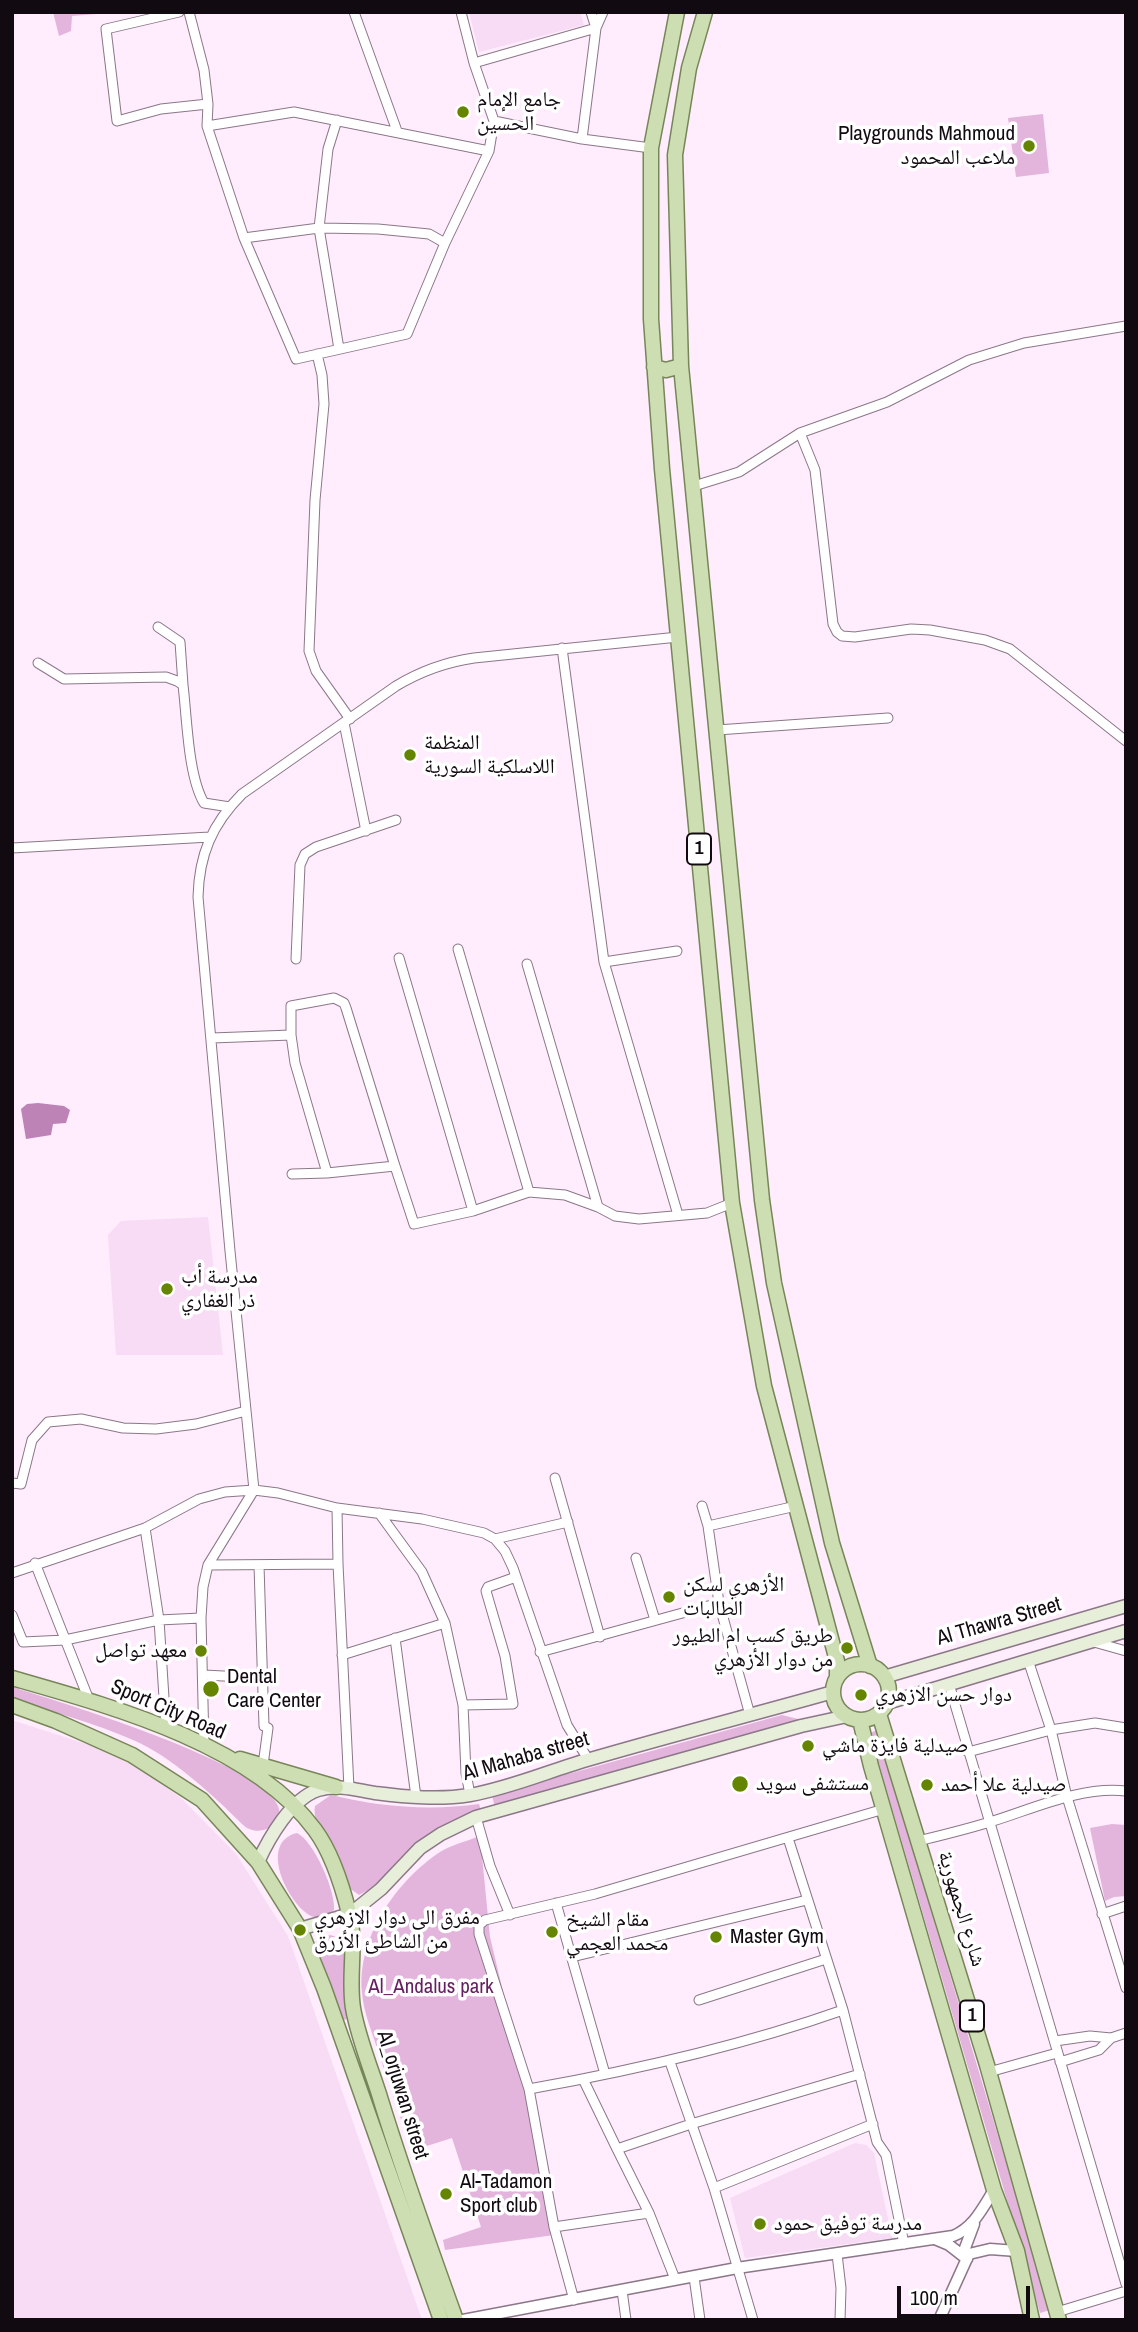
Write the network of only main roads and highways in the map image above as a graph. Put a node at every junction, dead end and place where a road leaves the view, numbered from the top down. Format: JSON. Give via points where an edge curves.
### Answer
{"nodes":[{"id":1,"x":677,"y":12,"type":"edge"},
{"id":2,"x":705,"y":12,"type":"edge"},
{"id":3,"x":681,"y":366,"type":"junction"},
{"id":4,"x":654,"y":367,"type":"junction"},
{"id":5,"x":774,"y":1283,"type":"junction"},
{"id":6,"x":747,"y":1287,"type":"junction"},
{"id":7,"x":816,"y":1581,"type":"junction"},
{"id":8,"x":1126,"y":1605,"type":"edge"},
{"id":9,"x":852,"y":1609,"type":"junction"},
{"id":10,"x":1126,"y":1631,"type":"edge"},
{"id":11,"x":870,"y":1666,"type":"junction"},
{"id":12,"x":884,"y":1676,"type":"junction"},
{"id":13,"x":838,"y":1677,"type":"junction"},
{"id":14,"x":12,"y":1678,"type":"edge"},
{"id":15,"x":833,"y":1692,"type":"junction"},
{"id":16,"x":795,"y":1703,"type":"junction"},
{"id":17,"x":12,"y":1705,"type":"edge"},
{"id":18,"x":883,"y":1708,"type":"junction"},
{"id":19,"x":853,"y":1718,"type":"junction"},
{"id":20,"x":801,"y":1726,"type":"junction"},
{"id":21,"x":222,"y":1755,"type":"junction"},
{"id":22,"x":343,"y":1788,"type":"junction"},
{"id":23,"x":487,"y":1791,"type":"junction"},
{"id":24,"x":295,"y":1807,"type":"junction"},
{"id":25,"x":493,"y":1811,"type":"junction"},
{"id":26,"x":258,"y":1862,"type":"junction"},
{"id":27,"x":349,"y":1914,"type":"junction"},
{"id":28,"x":300,"y":1930,"type":"junction"},
{"id":29,"x":1058,"y":2316,"type":"edge"},
{"id":30,"x":441,"y":2320,"type":"edge"},
{"id":31,"x":456,"y":2320,"type":"edge"},
{"id":32,"x":1032,"y":2320,"type":"edge"}],
"edges":[{"from":1,"to":4,"type":"main road","number":"1","via":[[652,148]]},
{"from":2,"to":3,"type":"main road","number":"1","via":[[689,68],[675,155]]},
{"from":3,"to":4,"type":"main road"},
{"from":3,"to":5,"type":"main road","number":"1","via":[[762,1200]]},
{"from":4,"to":6,"type":"main road","number":"1","via":[[733,1203]]},
{"from":5,"to":6,"type":"main road"},
{"from":5,"to":9,"type":"main road","number":"1","via":[[832,1543]]},
{"from":6,"to":7,"type":"main road","number":"1","via":[[764,1386]]},
{"from":7,"to":9,"type":"main road","via":[[834,1620],[842,1621]]},
{"from":7,"to":13,"type":"main road","number":"1"},
{"from":8,"to":12,"type":"main road","name":"Al Thawra Street"},
{"from":9,"to":11,"type":"main road","number":"1"},
{"from":10,"to":18,"type":"main road","name":"Al Thawra Street"},
{"from":11,"to":12,"type":"main road"},
{"from":11,"to":13,"type":"main road","via":[[852,1666]]},
{"from":12,"to":18,"type":"main road","via":[[888,1685]]},
{"from":13,"to":15,"type":"main road"},
{"from":14,"to":21,"type":"main road","name":"Sport City Road","via":[[89,1700]]},
{"from":15,"to":16,"type":"main road","name":"Al Mahaba street"},
{"from":15,"to":19,"type":"main road","via":[[837,1706]]},
{"from":16,"to":20,"type":"main road","via":[[803,1716]]},
{"from":16,"to":23,"type":"main road","name":"Al Mahaba street"},
{"from":17,"to":26,"type":"main road","via":[[132,1755],[202,1800]]},
{"from":18,"to":19,"type":"main road"},
{"from":18,"to":29,"type":"main road","name":"شارع الجمهورية","number":"1"},
{"from":19,"to":20,"type":"main road","name":"Al Mahaba street"},
{"from":19,"to":32,"type":"main road","number":"1","via":[[884,1809],[994,2190],[1017,2251]]},
{"from":20,"to":25,"type":"main road","name":"Al Mahaba street"},
{"from":21,"to":22,"type":"main road"},
{"from":21,"to":24,"type":"main road","name":"Sport City Road","via":[[255,1774]]},
{"from":22,"to":23,"type":"main road","name":"Al Mahaba street","via":[[416,1797]]},
{"from":22,"to":24,"type":"main road","name":"Al Mahaba street","via":[[317,1791]]},
{"from":23,"to":25,"type":"main road"},
{"from":24,"to":26,"type":"main road","name":"Al Mahaba street"},
{"from":24,"to":27,"type":"main road","name":"Al_orjuwan street","via":[[329,1855]]},
{"from":25,"to":27,"type":"main road","name":"Al Mahaba street","via":[[420,1848],[382,1889]]},
{"from":26,"to":28,"type":"main road","name":"Al_orjuwan street"},
{"from":27,"to":28,"type":"main road","name":"Al Mahaba street"},
{"from":27,"to":31,"type":"main road","name":"Al_orjuwan street","via":[[353,2007],[396,2151]]},
{"from":28,"to":30,"type":"main road","name":"Al_orjuwan street"}]}
